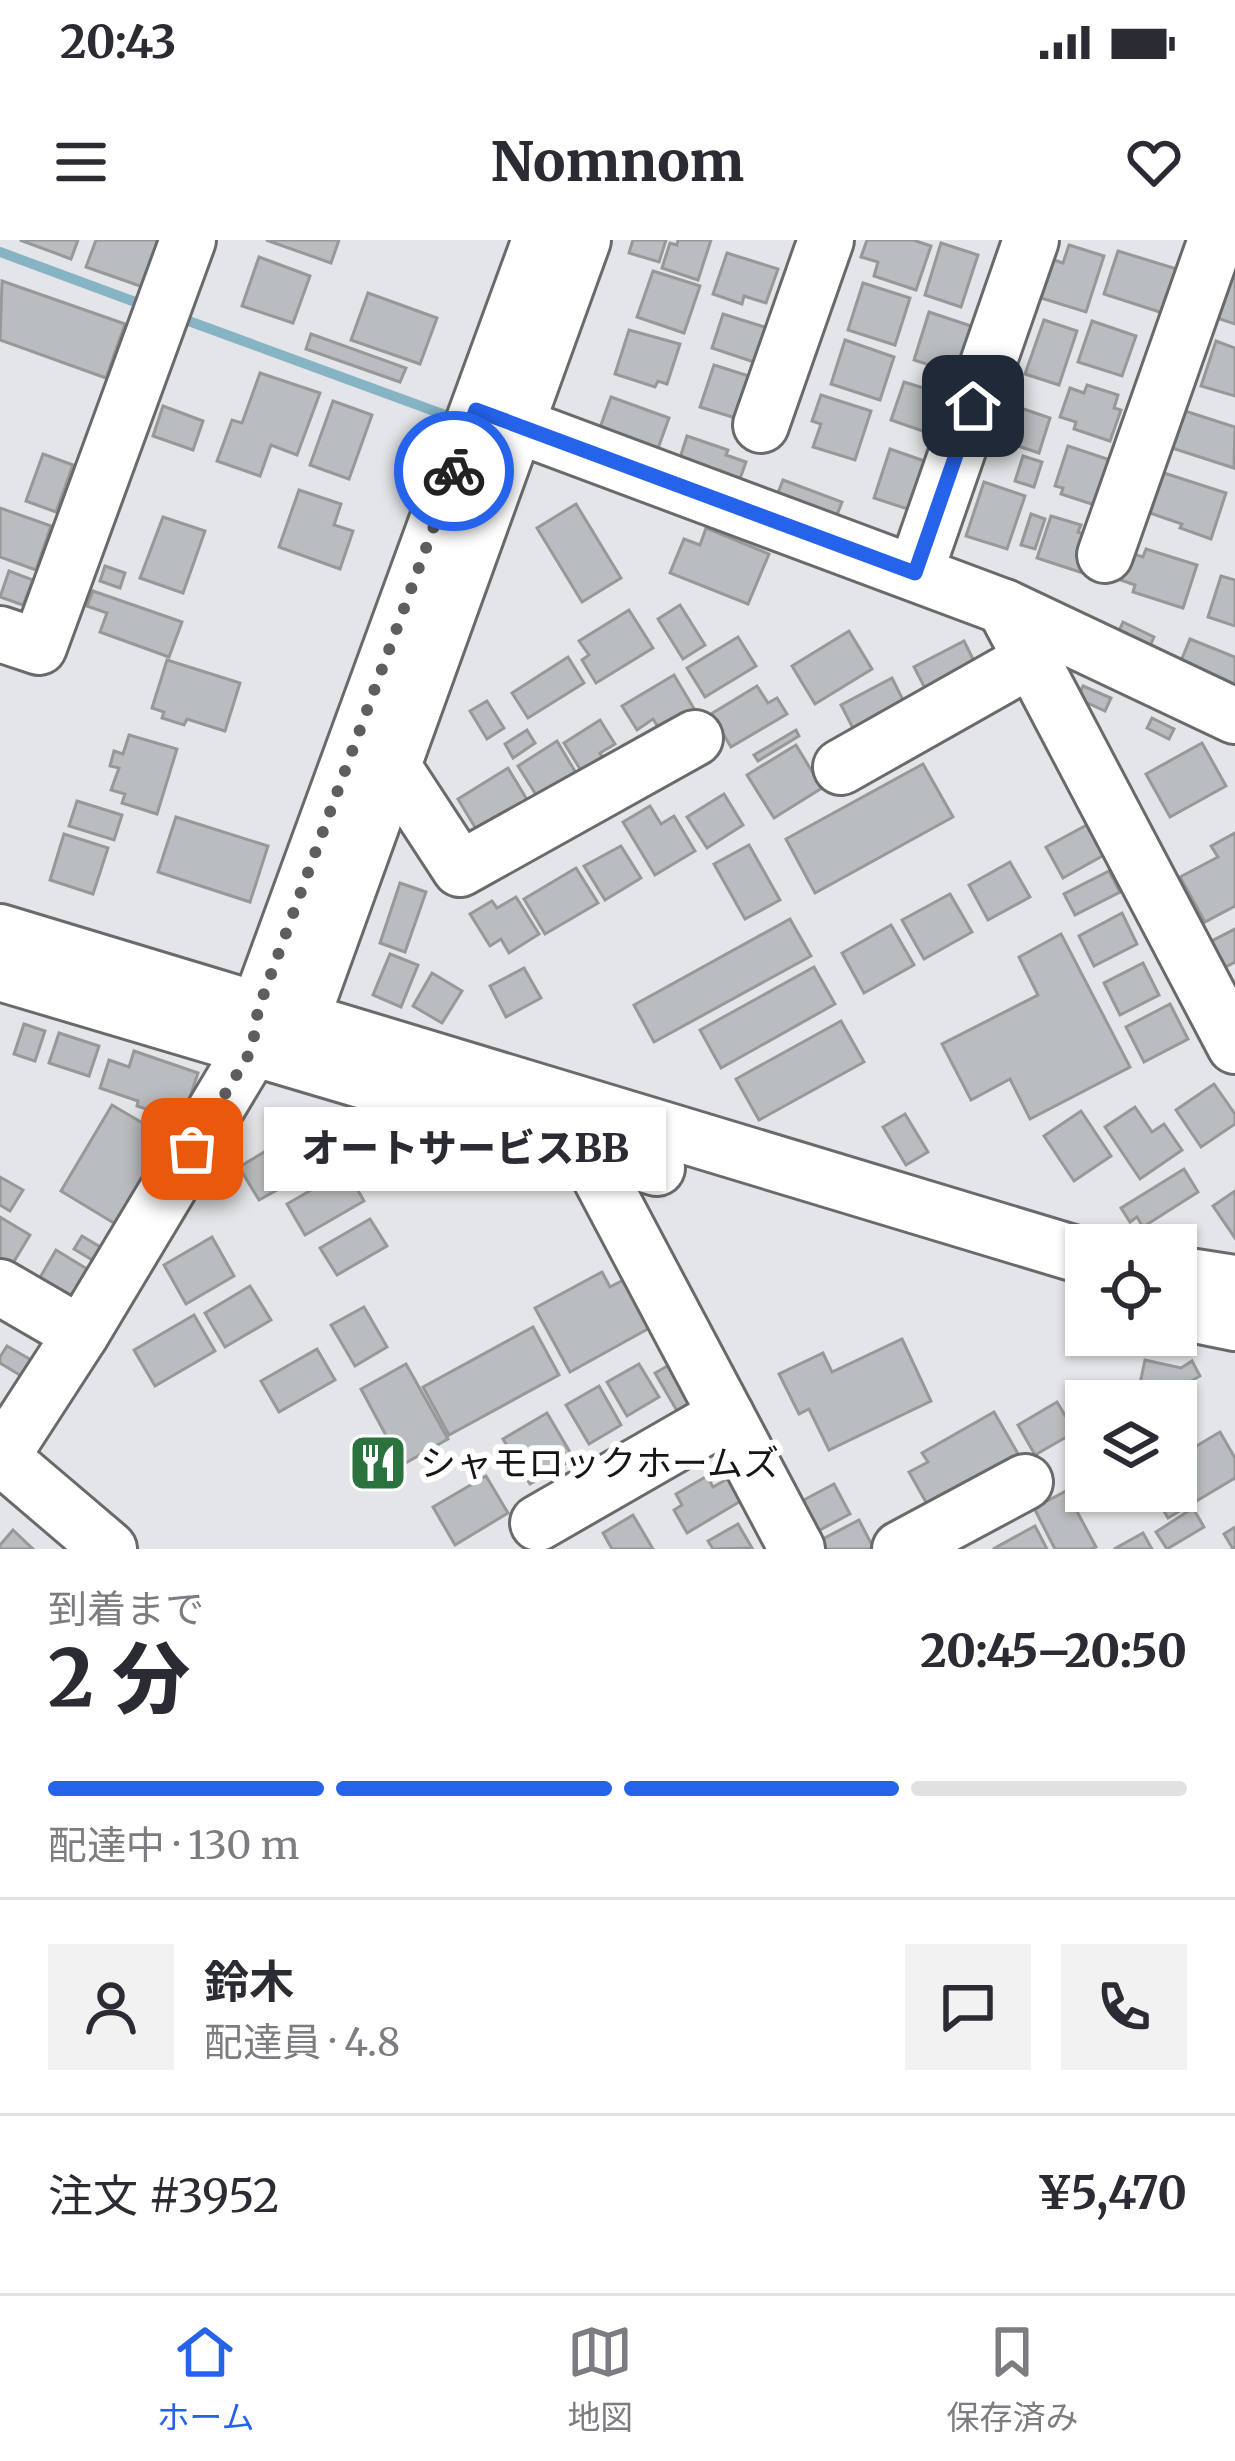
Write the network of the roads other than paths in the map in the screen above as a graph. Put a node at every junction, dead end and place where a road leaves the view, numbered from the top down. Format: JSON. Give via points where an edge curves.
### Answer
{"nodes":[{"id":1,"x":188,"y":240,"type":"edge"},
{"id":2,"x":540,"y":240,"type":"edge"},
{"id":3,"x":583,"y":240,"type":"edge"},
{"id":4,"x":826,"y":240,"type":"edge"},
{"id":5,"x":1031,"y":240,"type":"edge"},
{"id":6,"x":1216,"y":240,"type":"edge"},
{"id":7,"x":496,"y":417,"type":"junction"},
{"id":8,"x":761,"y":425,"type":"dead end"},
{"id":9,"x":1106,"y":555,"type":"dead end"},
{"id":10,"x":915,"y":573,"type":"junction"},
{"id":11,"x":1004,"y":607,"type":"junction"},
{"id":12,"x":0,"y":634,"type":"edge"},
{"id":13,"x":1032,"y":659,"type":"junction"},
{"id":14,"x":1235,"y":716,"type":"edge"},
{"id":15,"x":695,"y":738,"type":"dead end"},
{"id":16,"x":392,"y":765,"type":"junction"},
{"id":17,"x":841,"y":766,"type":"dead end"},
{"id":18,"x":0,"y":932,"type":"edge"},
{"id":19,"x":0,"y":973,"type":"edge"},
{"id":20,"x":270,"y":1026,"type":"junction"},
{"id":21,"x":1235,"y":1046,"type":"edge"},
{"id":22,"x":583,"y":1145,"type":"junction"},
{"id":23,"x":1065,"y":1251,"type":"edge"},
{"id":24,"x":1197,"y":1277,"type":"edge"},
{"id":25,"x":1235,"y":1283,"type":"edge"},
{"id":26,"x":0,"y":1287,"type":"edge"},
{"id":27,"x":1065,"y":1287,"type":"edge"},
{"id":28,"x":1197,"y":1315,"type":"edge"},
{"id":29,"x":1235,"y":1322,"type":"edge"},
{"id":30,"x":81,"y":1334,"type":"junction"},
{"id":31,"x":726,"y":1415,"type":"junction"},
{"id":32,"x":1,"y":1458,"type":"edge"},
{"id":33,"x":1025,"y":1481,"type":"dead end"},
{"id":34,"x":538,"y":1522,"type":"dead end"},
{"id":35,"x":109,"y":1549,"type":"edge"},
{"id":36,"x":797,"y":1549,"type":"edge"},
{"id":37,"x":900,"y":1549,"type":"edge"}],
"edges":[{"from":1,"to":12,"type":"street","via":[[40,647]]},
{"from":2,"to":7,"type":"street"},
{"from":3,"to":7,"type":"street"},
{"from":4,"to":8,"type":"street"},
{"from":5,"to":10,"type":"street"},
{"from":6,"to":9,"type":"street"},
{"from":7,"to":10,"type":"street"},
{"from":7,"to":16,"type":"street"},
{"from":7,"to":20,"type":"street"},
{"from":10,"to":11,"type":"street"},
{"from":11,"to":13,"type":"street"},
{"from":11,"to":14,"type":"street"},
{"from":13,"to":17,"type":"street"},
{"from":13,"to":21,"type":"street"},
{"from":15,"to":16,"type":"street","via":[[460,869]]},
{"from":16,"to":20,"type":"street"},
{"from":18,"to":20,"type":"street"},
{"from":19,"to":20,"type":"street"},
{"from":20,"to":22,"type":"street"},
{"from":20,"to":23,"type":"street"},
{"from":20,"to":30,"type":"street"},
{"from":22,"to":27,"type":"street"},
{"from":22,"to":31,"type":"street"},
{"from":24,"to":25,"type":"street"},
{"from":26,"to":30,"type":"street"},
{"from":28,"to":29,"type":"street"},
{"from":30,"to":32,"type":"street"},
{"from":31,"to":34,"type":"street"},
{"from":31,"to":36,"type":"street"},
{"from":32,"to":35,"type":"street"},
{"from":33,"to":37,"type":"street"}]}
